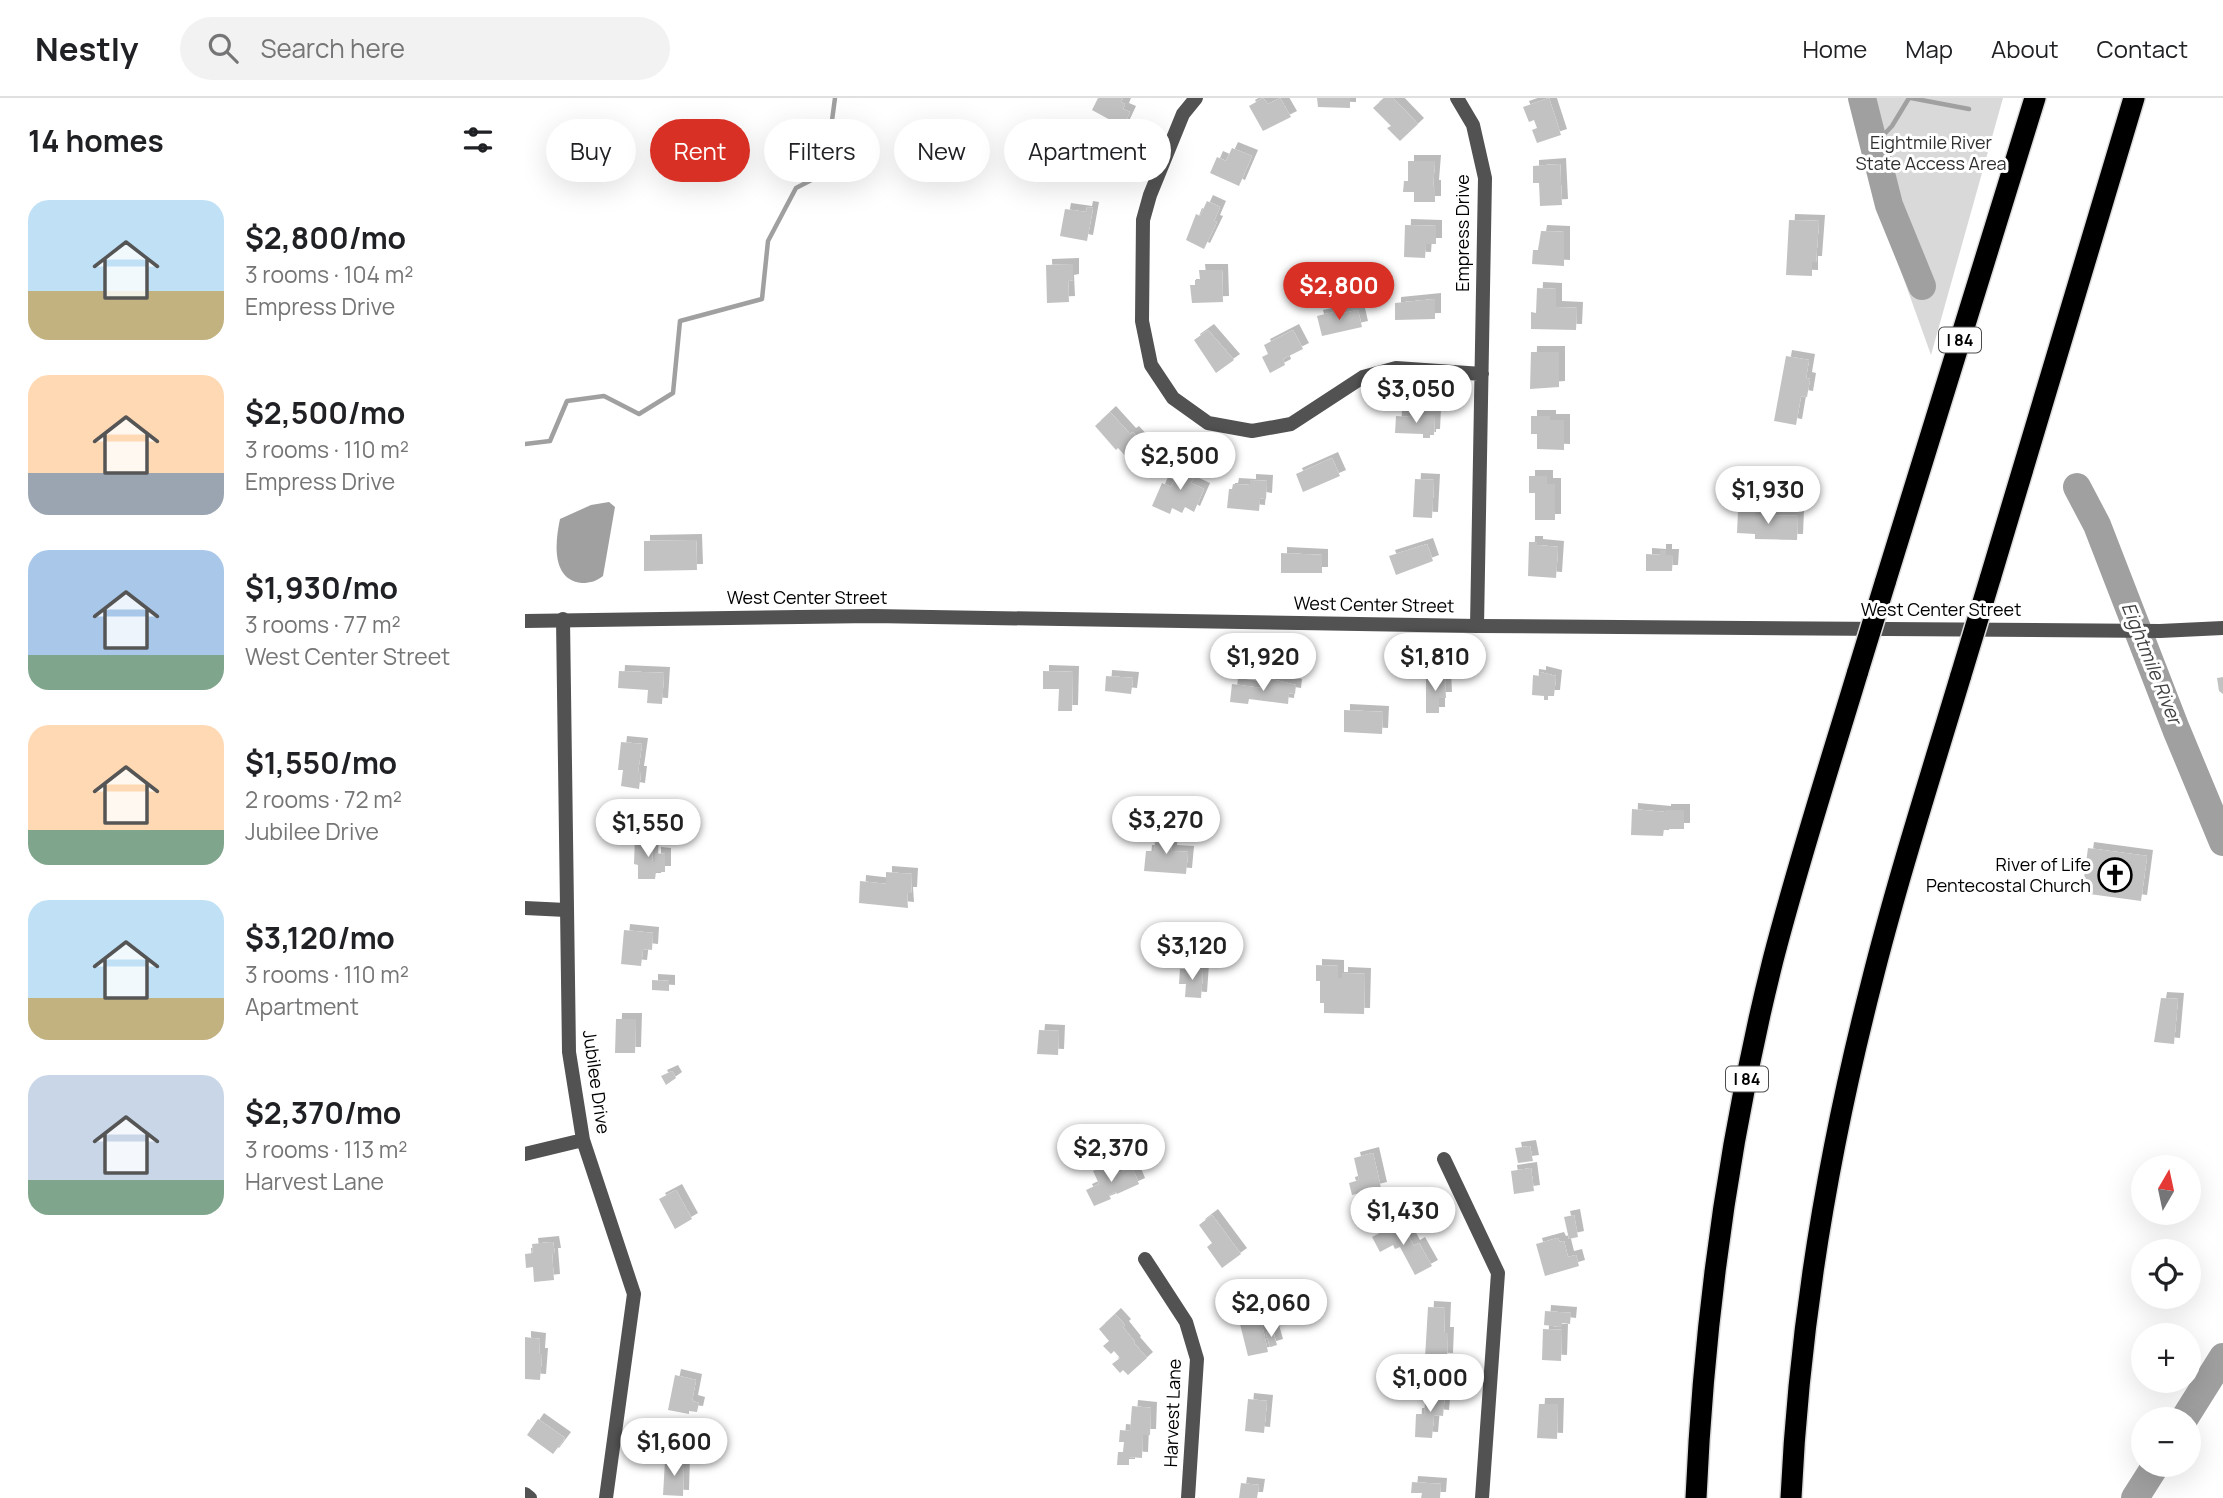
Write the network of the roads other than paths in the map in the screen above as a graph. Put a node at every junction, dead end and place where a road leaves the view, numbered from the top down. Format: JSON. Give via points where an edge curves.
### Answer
{"nodes":[{"id":1,"x":1196,"y":98,"type":"edge"},
{"id":2,"x":1457,"y":98,"type":"edge"},
{"id":3,"x":2035,"y":98,"type":"edge"},
{"id":4,"x":2134,"y":98,"type":"edge"},
{"id":5,"x":1482,"y":374,"type":"junction"},
{"id":6,"x":563,"y":619,"type":"junction"},
{"id":7,"x":525,"y":621,"type":"edge"},
{"id":8,"x":1477,"y":625,"type":"junction"},
{"id":9,"x":2223,"y":628,"type":"edge"},
{"id":10,"x":525,"y":908,"type":"edge"},
{"id":11,"x":566,"y":910,"type":"junction"},
{"id":12,"x":583,"y":1140,"type":"junction"},
{"id":13,"x":525,"y":1154,"type":"edge"},
{"id":14,"x":1444,"y":1159,"type":"dead end"},
{"id":15,"x":1145,"y":1259,"type":"dead end"},
{"id":16,"x":525,"y":1494,"type":"edge"},
{"id":17,"x":530,"y":1498,"type":"edge"},
{"id":18,"x":605,"y":1498,"type":"edge"},
{"id":19,"x":1188,"y":1498,"type":"edge"},
{"id":20,"x":1482,"y":1498,"type":"edge"},
{"id":21,"x":1696,"y":1498,"type":"edge"},
{"id":22,"x":1791,"y":1498,"type":"edge"}],
"edges":[{"from":1,"to":5,"type":"street","via":[[1183,114],[1143,220],[1142,321],[1151,365],[1173,398],[1208,423],[1252,431],[1291,424],[1363,377],[1396,368]]},
{"from":2,"to":5,"type":"street","name":"Empress Drive","via":[[1473,125],[1485,178]]},
{"from":3,"to":21,"type":"highway","number":"I 84","bridge":true,"via":[[1773,961],[1737,1130],[1712,1298]]},
{"from":4,"to":22,"type":"highway","bridge":true,"via":[[1878,960],[1820,1228]]},
{"from":5,"to":8,"type":"street","name":"Empress Drive"},
{"from":6,"to":7,"type":"street","name":"West Center Street"},
{"from":6,"to":8,"type":"street","name":"West Center Street","via":[[873,616]]},
{"from":6,"to":11,"type":"street","name":"Jubilee Drive"},
{"from":8,"to":9,"type":"street","name":"West Center Street"},
{"from":10,"to":11,"type":"street"},
{"from":11,"to":12,"type":"street","name":"Jubilee Drive","via":[[569,1052]]},
{"from":12,"to":13,"type":"street"},
{"from":12,"to":18,"type":"street","name":"Jubilee Drive","via":[[634,1294]]},
{"from":14,"to":20,"type":"street","via":[[1498,1273]]},
{"from":15,"to":19,"type":"street","name":"Harvest Lane","via":[[1186,1322],[1197,1359]]},
{"from":16,"to":17,"type":"street"}]}
